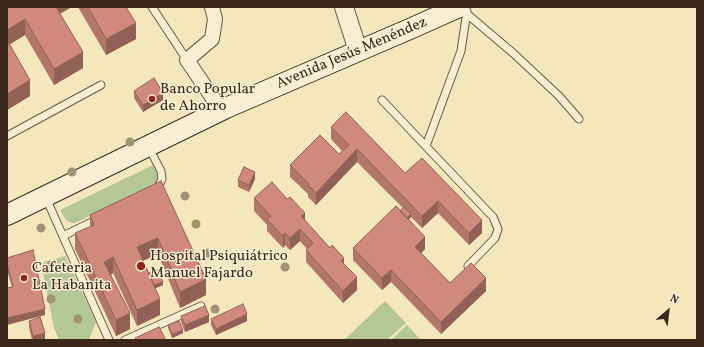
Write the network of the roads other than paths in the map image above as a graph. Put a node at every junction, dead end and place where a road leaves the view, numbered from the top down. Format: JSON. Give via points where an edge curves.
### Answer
{"nodes":[{"id":1,"x":152,"y":7,"type":"edge"},
{"id":2,"x":212,"y":7,"type":"edge"},
{"id":3,"x":344,"y":7,"type":"edge"},
{"id":4,"x":462,"y":8,"type":"edge"},
{"id":5,"x":358,"y":51,"type":"junction"},
{"id":6,"x":187,"y":60,"type":"junction"},
{"id":7,"x":101,"y":85,"type":"dead end"},
{"id":8,"x":382,"y":100,"type":"dead end"},
{"id":9,"x":221,"y":110,"type":"junction"},
{"id":10,"x":579,"y":118,"type":"dead end"},
{"id":11,"x":7,"y":136,"type":"edge"},
{"id":12,"x":148,"y":146,"type":"junction"},
{"id":13,"x":426,"y":146,"type":"junction"},
{"id":14,"x":149,"y":195,"type":"edge"},
{"id":15,"x":45,"y":196,"type":"junction"},
{"id":16,"x":7,"y":215,"type":"edge"},
{"id":17,"x":106,"y":215,"type":"edge"},
{"id":18,"x":63,"y":236,"type":"junction"},
{"id":19,"x":468,"y":266,"type":"edge"},
{"id":20,"x":201,"y":306,"type":"edge"},
{"id":21,"x":109,"y":340,"type":"edge"},
{"id":22,"x":125,"y":340,"type":"edge"}],
"edges":[{"from":1,"to":6,"type":"lane"},
{"from":2,"to":6,"type":"street","via":[[215,19],[212,39]]},
{"from":3,"to":5,"type":"street"},
{"from":4,"to":5,"type":"main road","name":"Avenida Jesús Menéndez"},
{"from":4,"to":10,"type":"lane","via":[[519,58]]},
{"from":4,"to":13,"type":"lane","via":[[461,51]]},
{"from":5,"to":9,"type":"main road","name":"Avenida Jesús Menéndez"},
{"from":6,"to":9,"type":"street"},
{"from":7,"to":11,"type":"lane"},
{"from":8,"to":13,"type":"lane"},
{"from":9,"to":12,"type":"main road","name":"Avenida Jesús Menéndez"},
{"from":12,"to":14,"type":"lane","via":[[161,171],[162,179],[156,192]]},
{"from":12,"to":15,"type":"main road","name":"Avenida Jesús Menéndez"},
{"from":13,"to":19,"type":"lane","via":[[492,217],[498,229],[495,238]]},
{"from":15,"to":16,"type":"main road","name":"Avenida Jesús Menéndez"},
{"from":15,"to":18,"type":"lane"},
{"from":17,"to":18,"type":"lane"},
{"from":18,"to":21,"type":"lane"},
{"from":20,"to":22,"type":"lane"}]}
